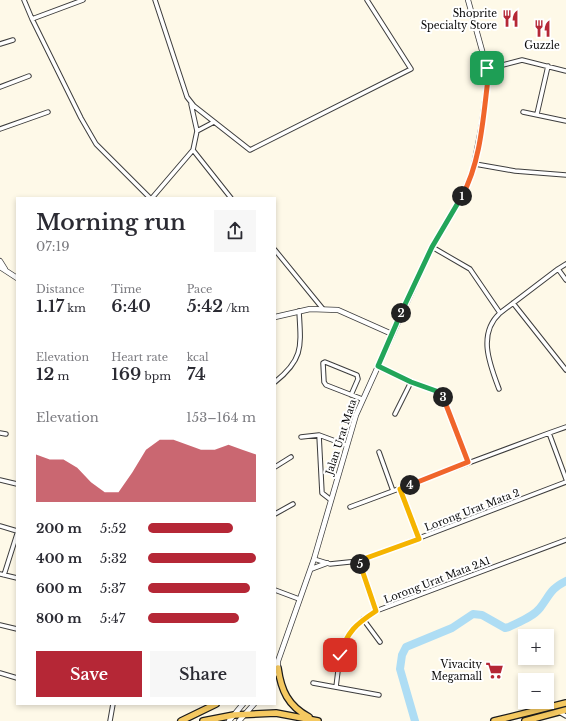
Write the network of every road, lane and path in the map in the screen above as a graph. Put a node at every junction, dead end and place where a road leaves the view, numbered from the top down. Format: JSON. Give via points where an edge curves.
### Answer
{"nodes":[{"id":1,"x":24,"y":0,"type":"edge"},
{"id":2,"x":83,"y":0,"type":"edge"},
{"id":3,"x":155,"y":0,"type":"edge"},
{"id":4,"x":367,"y":0,"type":"edge"},
{"id":5,"x":468,"y":0,"type":"edge"},
{"id":6,"x":32,"y":19,"type":"junction"},
{"id":7,"x":13,"y":40,"type":"dead end"},
{"id":8,"x":0,"y":44,"type":"edge"},
{"id":9,"x":548,"y":66,"type":"junction"},
{"id":10,"x":487,"y":68,"type":"junction"},
{"id":11,"x":566,"y":71,"type":"edge"},
{"id":12,"x":29,"y":76,"type":"dead end"},
{"id":13,"x":0,"y":87,"type":"edge"},
{"id":14,"x":191,"y":102,"type":"junction"},
{"id":15,"x":48,"y":112,"type":"dead end"},
{"id":16,"x":524,"y":112,"type":"dead end"},
{"id":17,"x":537,"y":114,"type":"junction"},
{"id":18,"x":566,"y":121,"type":"edge"},
{"id":19,"x":214,"y":122,"type":"junction"},
{"id":20,"x":0,"y":129,"type":"edge"},
{"id":21,"x":198,"y":131,"type":"junction"},
{"id":22,"x":193,"y":150,"type":"junction"},
{"id":23,"x":474,"y":164,"type":"junction"},
{"id":24,"x":566,"y":175,"type":"edge"},
{"id":25,"x":150,"y":197,"type":"edge"},
{"id":26,"x":152,"y":197,"type":"edge"},
{"id":27,"x":230,"y":197,"type":"edge"},
{"id":28,"x":432,"y":247,"type":"junction"},
{"id":29,"x":276,"y":251,"type":"edge"},
{"id":30,"x":0,"y":261,"type":"edge"},
{"id":31,"x":566,"y":264,"type":"edge"},
{"id":32,"x":558,"y":269,"type":"junction"},
{"id":33,"x":4,"y":270,"type":"edge"},
{"id":34,"x":16,"y":277,"type":"edge"},
{"id":35,"x":566,"y":280,"type":"edge"},
{"id":36,"x":513,"y":303,"type":"junction"},
{"id":37,"x":323,"y":309,"type":"junction"},
{"id":38,"x":299,"y":311,"type":"junction"},
{"id":39,"x":500,"y":313,"type":"junction"},
{"id":40,"x":276,"y":317,"type":"edge"},
{"id":41,"x":392,"y":334,"type":"junction"},
{"id":42,"x":378,"y":366,"type":"junction"},
{"id":43,"x":566,"y":370,"type":"edge"},
{"id":44,"x":276,"y":381,"type":"edge"},
{"id":45,"x":411,"y":382,"type":"junction"},
{"id":46,"x":499,"y":389,"type":"dead end"},
{"id":47,"x":351,"y":395,"type":"junction"},
{"id":48,"x":362,"y":399,"type":"junction"},
{"id":49,"x":395,"y":414,"type":"dead end"},
{"id":50,"x":566,"y":427,"type":"edge"},
{"id":51,"x":0,"y":433,"type":"edge"},
{"id":52,"x":548,"y":433,"type":"junction"},
{"id":53,"x":6,"y":434,"type":"dead end"},
{"id":54,"x":319,"y":435,"type":"junction"},
{"id":55,"x":301,"y":437,"type":"dead end"},
{"id":56,"x":346,"y":445,"type":"junction"},
{"id":57,"x":379,"y":452,"type":"dead end"},
{"id":58,"x":291,"y":457,"type":"dead end"},
{"id":59,"x":468,"y":462,"type":"junction"},
{"id":60,"x":276,"y":466,"type":"edge"},
{"id":61,"x":566,"y":479,"type":"edge"},
{"id":62,"x":0,"y":480,"type":"edge"},
{"id":63,"x":566,"y":482,"type":"edge"},
{"id":64,"x":16,"y":484,"type":"edge"},
{"id":65,"x":400,"y":489,"type":"junction"},
{"id":66,"x":393,"y":491,"type":"junction"},
{"id":67,"x":331,"y":500,"type":"junction"},
{"id":68,"x":293,"y":504,"type":"dead end"},
{"id":69,"x":350,"y":507,"type":"dead end"},
{"id":70,"x":276,"y":513,"type":"edge"},
{"id":71,"x":0,"y":526,"type":"edge"},
{"id":72,"x":16,"y":532,"type":"edge"},
{"id":73,"x":16,"y":535,"type":"edge"},
{"id":74,"x":419,"y":539,"type":"junction"},
{"id":75,"x":566,"y":540,"type":"edge"},
{"id":76,"x":314,"y":559,"type":"junction"},
{"id":77,"x":358,"y":561,"type":"junction"},
{"id":78,"x":327,"y":563,"type":"junction"},
{"id":79,"x":311,"y":569,"type":"junction"},
{"id":80,"x":2,"y":574,"type":"edge"},
{"id":81,"x":16,"y":578,"type":"edge"},
{"id":82,"x":276,"y":590,"type":"edge"},
{"id":83,"x":299,"y":599,"type":"junction"},
{"id":84,"x":376,"y":611,"type":"junction"},
{"id":85,"x":363,"y":620,"type":"junction"},
{"id":86,"x":0,"y":625,"type":"edge"},
{"id":87,"x":16,"y":629,"type":"edge"},
{"id":88,"x":380,"y":642,"type":"dead end"},
{"id":89,"x":276,"y":666,"type":"edge"},
{"id":90,"x":0,"y":673,"type":"edge"},
{"id":91,"x":16,"y":678,"type":"edge"},
{"id":92,"x":313,"y":683,"type":"dead end"},
{"id":93,"x":336,"y":687,"type":"junction"},
{"id":94,"x":378,"y":695,"type":"dead end"},
{"id":95,"x":566,"y":703,"type":"edge"},
{"id":96,"x":113,"y":705,"type":"edge"},
{"id":97,"x":214,"y":705,"type":"edge"},
{"id":98,"x":242,"y":705,"type":"edge"},
{"id":99,"x":253,"y":705,"type":"edge"},
{"id":100,"x":566,"y":710,"type":"edge"},
{"id":101,"x":559,"y":712,"type":"junction"},
{"id":102,"x":245,"y":714,"type":"junction"},
{"id":103,"x":234,"y":715,"type":"junction"},
{"id":104,"x":566,"y":716,"type":"edge"},
{"id":105,"x":110,"y":721,"type":"edge"},
{"id":106,"x":181,"y":721,"type":"edge"},
{"id":107,"x":203,"y":721,"type":"edge"},
{"id":108,"x":229,"y":721,"type":"edge"},
{"id":109,"x":239,"y":721,"type":"edge"},
{"id":110,"x":316,"y":721,"type":"edge"},
{"id":111,"x":494,"y":721,"type":"edge"},
{"id":112,"x":524,"y":721,"type":"edge"}],
"edges":[{"from":1,"to":6,"type":"street"},
{"from":2,"to":6,"type":"street"},
{"from":3,"to":14,"type":"street","via":[[183,89]]},
{"from":4,"to":19,"type":"street","via":[[411,69],[250,150]]},
{"from":5,"to":10,"type":"street","name":"Jalan Urat Mata"},
{"from":6,"to":25,"type":"street","via":[[96,144]]},
{"from":7,"to":8,"type":"street"},
{"from":9,"to":10,"type":"street","via":[[519,60]]},
{"from":9,"to":11,"type":"street"},
{"from":9,"to":17,"type":"street"},
{"from":10,"to":23,"type":"street","name":"Jalan Urat Mata","via":[[485,105]]},
{"from":12,"to":13,"type":"street"},
{"from":14,"to":19,"type":"street"},
{"from":14,"to":21,"type":"street"},
{"from":15,"to":20,"type":"street"},
{"from":16,"to":17,"type":"street"},
{"from":17,"to":18,"type":"street"},
{"from":19,"to":21,"type":"street"},
{"from":21,"to":22,"type":"street"},
{"from":22,"to":26,"type":"street"},
{"from":22,"to":27,"type":"street"},
{"from":23,"to":24,"type":"street"},
{"from":23,"to":28,"type":"street","name":"Jalan Urat Mata","via":[[464,192]]},
{"from":28,"to":39,"type":"street","via":[[470,269]]},
{"from":28,"to":41,"type":"street","name":"Jalan Urat Mata"},
{"from":29,"to":37,"type":"street"},
{"from":30,"to":33,"type":"street"},
{"from":31,"to":32,"type":"street"},
{"from":32,"to":35,"type":"street"},
{"from":32,"to":36,"type":"street"},
{"from":33,"to":34,"type":"street"},
{"from":36,"to":39,"type":"street"},
{"from":36,"to":43,"type":"street"},
{"from":37,"to":38,"type":"street"},
{"from":37,"to":41,"type":"street","via":[[343,312]]},
{"from":38,"to":40,"type":"street"},
{"from":38,"to":44,"type":"street","via":[[300,348],[291,368]]},
{"from":39,"to":46,"type":"street","via":[[492,324],[487,347],[490,366]]},
{"from":41,"to":42,"type":"street","name":"Jalan Urat Mata"},
{"from":42,"to":45,"type":"street"},
{"from":42,"to":48,"type":"street","name":"Jalan Urat Mata"},
{"from":45,"to":49,"type":"street"},
{"from":45,"to":59,"type":"street","via":[[442,394]]},
{"from":47,"to":47,"type":"street","via":[[325,383],[323,363],[358,374]]},
{"from":47,"to":48,"type":"street"},
{"from":48,"to":56,"type":"street","name":"Jalan Urat Mata"},
{"from":50,"to":52,"type":"street"},
{"from":51,"to":53,"type":"street"},
{"from":52,"to":59,"type":"street"},
{"from":52,"to":61,"type":"street"},
{"from":54,"to":55,"type":"street"},
{"from":54,"to":56,"type":"street"},
{"from":54,"to":67,"type":"street","via":[[322,493]]},
{"from":56,"to":67,"type":"street","name":"Jalan Urat Mata"},
{"from":57,"to":66,"type":"street"},
{"from":58,"to":60,"type":"street"},
{"from":59,"to":65,"type":"street"},
{"from":62,"to":64,"type":"street"},
{"from":63,"to":74,"type":"street","name":"Lorong Urat Mata 2"},
{"from":65,"to":66,"type":"street"},
{"from":65,"to":74,"type":"street"},
{"from":66,"to":69,"type":"street"},
{"from":67,"to":76,"type":"street","name":"Jalan Urat Mata"},
{"from":68,"to":70,"type":"street"},
{"from":71,"to":72,"type":"street"},
{"from":73,"to":80,"type":"street"},
{"from":74,"to":77,"type":"street","name":"Lorong Urat Mata 2"},
{"from":75,"to":84,"type":"street","name":"Lorong Urat Mata 2A1"},
{"from":76,"to":78,"type":"street","name":"Lorong Urat Mata 2"},
{"from":76,"to":79,"type":"street","name":"Jalan Urat Mata"},
{"from":77,"to":78,"type":"street","name":"Lorong Urat Mata 2"},
{"from":77,"to":84,"type":"street"},
{"from":78,"to":79,"type":"street"},
{"from":79,"to":83,"type":"street","name":"Jalan Urat Mata"},
{"from":80,"to":81,"type":"street"},
{"from":82,"to":83,"type":"street"},
{"from":83,"to":89,"type":"street","name":"Jalan Urat Mata"},
{"from":84,"to":85,"type":"street","name":"Lorong Urat Mata 2A1"},
{"from":85,"to":88,"type":"street"},
{"from":85,"to":93,"type":"street","name":"Lorong Urat Mata 2A1","via":[[356,625],[344,644]]},
{"from":86,"to":87,"type":"street"},
{"from":89,"to":110,"type":"main road","via":[[287,699],[300,712]]},
{"from":90,"to":91,"type":"street"},
{"from":92,"to":93,"type":"street"},
{"from":93,"to":94,"type":"street"},
{"from":95,"to":111,"type":"main road"},
{"from":96,"to":105,"type":"street"},
{"from":97,"to":106,"type":"main road"},
{"from":98,"to":103,"type":"street"},
{"from":99,"to":102,"type":"street"},
{"from":100,"to":101,"type":"main road"},
{"from":101,"to":104,"type":"street"},
{"from":101,"to":112,"type":"main road"},
{"from":102,"to":103,"type":"main road"},
{"from":102,"to":109,"type":"street"},
{"from":102,"to":110,"type":"main road","via":[[276,713]]},
{"from":103,"to":107,"type":"main road"},
{"from":103,"to":108,"type":"street"}]}
